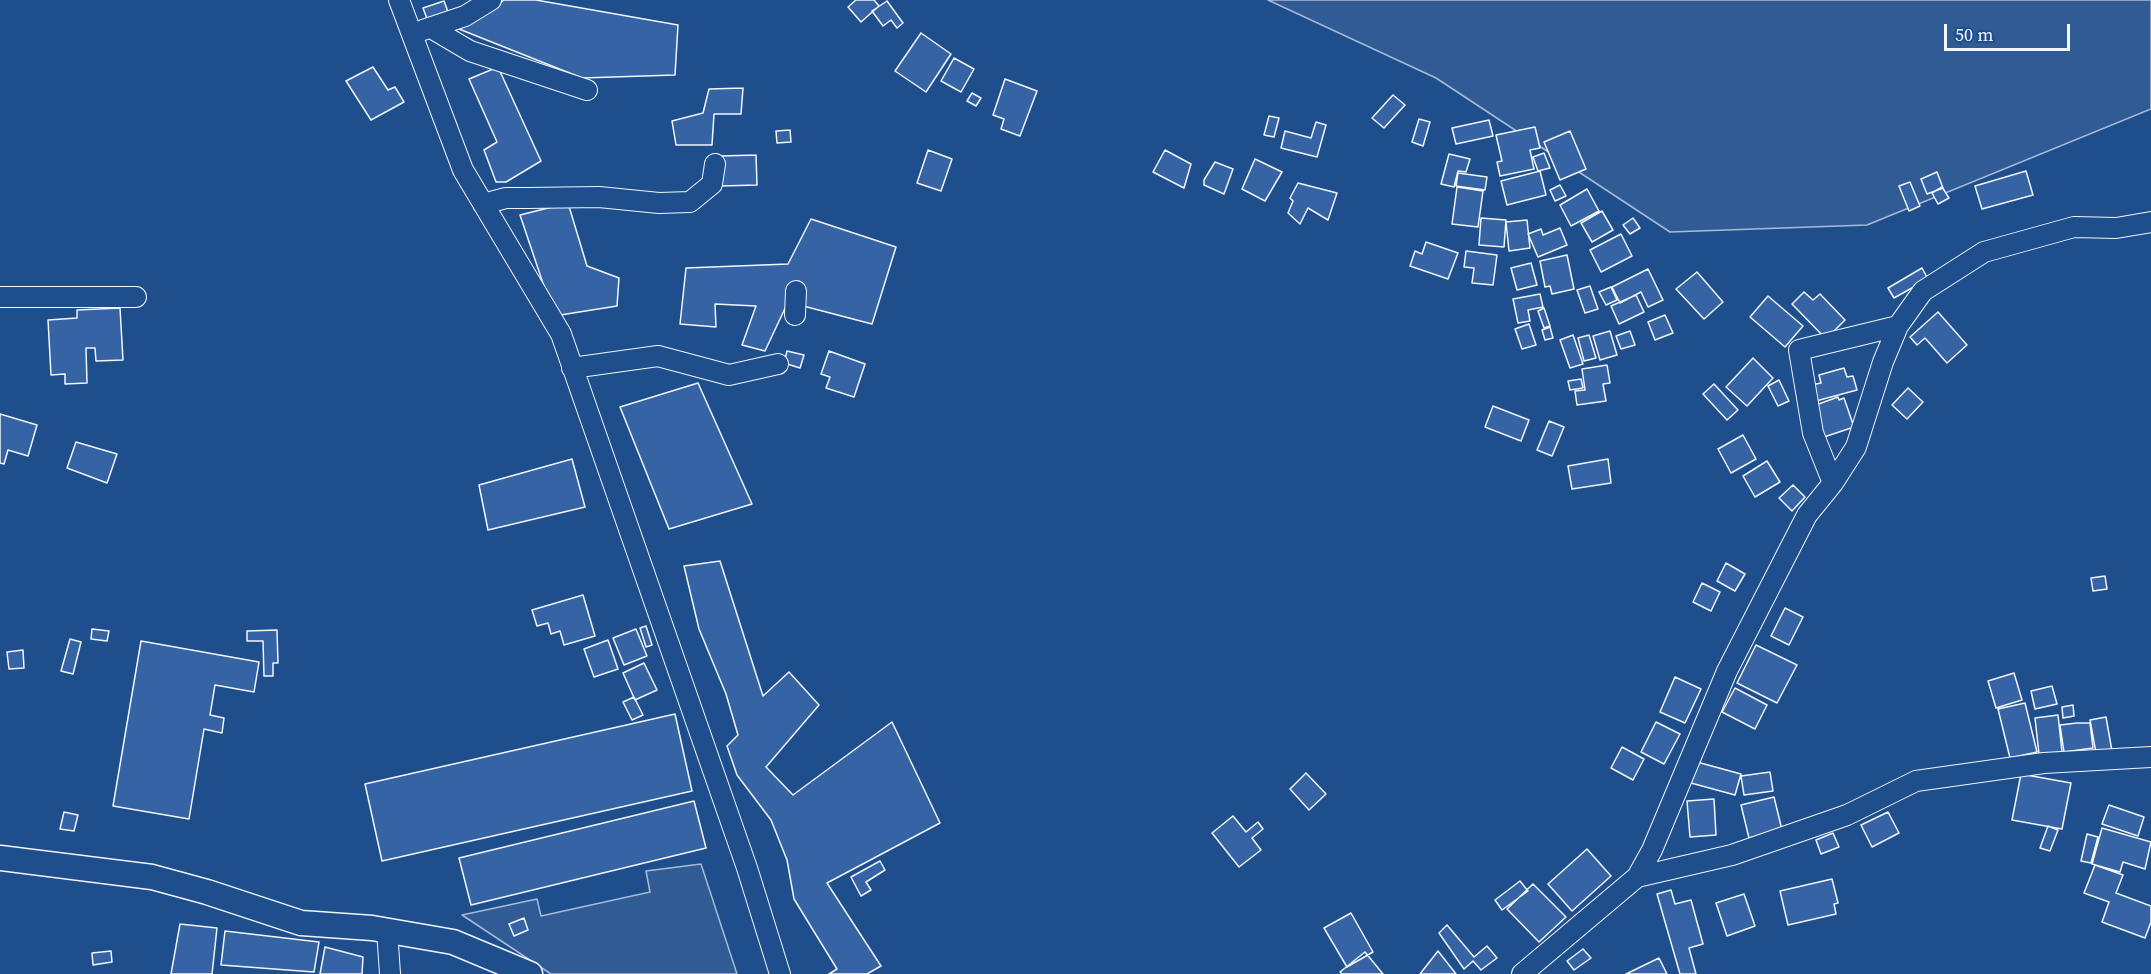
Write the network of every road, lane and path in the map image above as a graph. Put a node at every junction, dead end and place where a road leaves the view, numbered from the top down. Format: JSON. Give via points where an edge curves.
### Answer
{"nodes":[{"id":1,"x":399,"y":0,"type":"edge"},
{"id":2,"x":491,"y":0,"type":"edge"},
{"id":3,"x":431,"y":28,"type":"junction"},
{"id":4,"x":412,"y":34,"type":"junction"},
{"id":5,"x":587,"y":90,"type":"dead end"},
{"id":6,"x":715,"y":164,"type":"dead end"},
{"id":7,"x":483,"y":204,"type":"junction"},
{"id":8,"x":2151,"y":222,"type":"edge"},
{"id":9,"x":796,"y":291,"type":"dead end"},
{"id":10,"x":0,"y":297,"type":"edge"},
{"id":11,"x":136,"y":297,"type":"dead end"},
{"id":12,"x":795,"y":315,"type":"dead end"},
{"id":13,"x":1898,"y":327,"type":"junction"},
{"id":14,"x":778,"y":364,"type":"dead end"},
{"id":15,"x":572,"y":368,"type":"junction"},
{"id":16,"x":1833,"y":483,"type":"junction"},
{"id":17,"x":2151,"y":757,"type":"edge"},
{"id":18,"x":0,"y":858,"type":"edge"},
{"id":19,"x":1637,"y":877,"type":"junction"},
{"id":20,"x":387,"y":930,"type":"junction"},
{"id":21,"x":390,"y":974,"type":"edge"},
{"id":22,"x":530,"y":974,"type":"edge"},
{"id":23,"x":780,"y":974,"type":"edge"},
{"id":24,"x":1522,"y":974,"type":"edge"}],
"edges":[{"from":1,"to":4,"type":"street"},
{"from":2,"to":3,"type":"street","via":[[465,16]]},
{"from":3,"to":4,"type":"street"},
{"from":3,"to":5,"type":"street","via":[[470,51]]},
{"from":4,"to":7,"type":"street","via":[[463,170]]},
{"from":6,"to":7,"type":"street","via":[[712,184],[690,202],[599,197],[506,198]]},
{"from":7,"to":15,"type":"street","via":[[561,334]]},
{"from":8,"to":13,"type":"street","via":[[2116,228],[2074,227],[1984,252],[1923,291]]},
{"from":9,"to":12,"type":"street"},
{"from":10,"to":11,"type":"street"},
{"from":13,"to":16,"type":"street","via":[[1856,447]]},
{"from":13,"to":16,"type":"street","via":[[1799,350],[1814,433]]},
{"from":14,"to":15,"type":"street","via":[[729,375],[658,356]]},
{"from":15,"to":23,"type":"street","via":[[747,868]]},
{"from":16,"to":19,"type":"street","via":[[1807,515],[1727,671]]},
{"from":17,"to":19,"type":"street","via":[[2044,763],[1916,781],[1847,816],[1673,871]]},
{"from":18,"to":20,"type":"main road","via":[[152,878],[301,923]]},
{"from":19,"to":24,"type":"street"},
{"from":20,"to":21,"type":"street"},
{"from":20,"to":22,"type":"main road","via":[[453,942]]}]}
